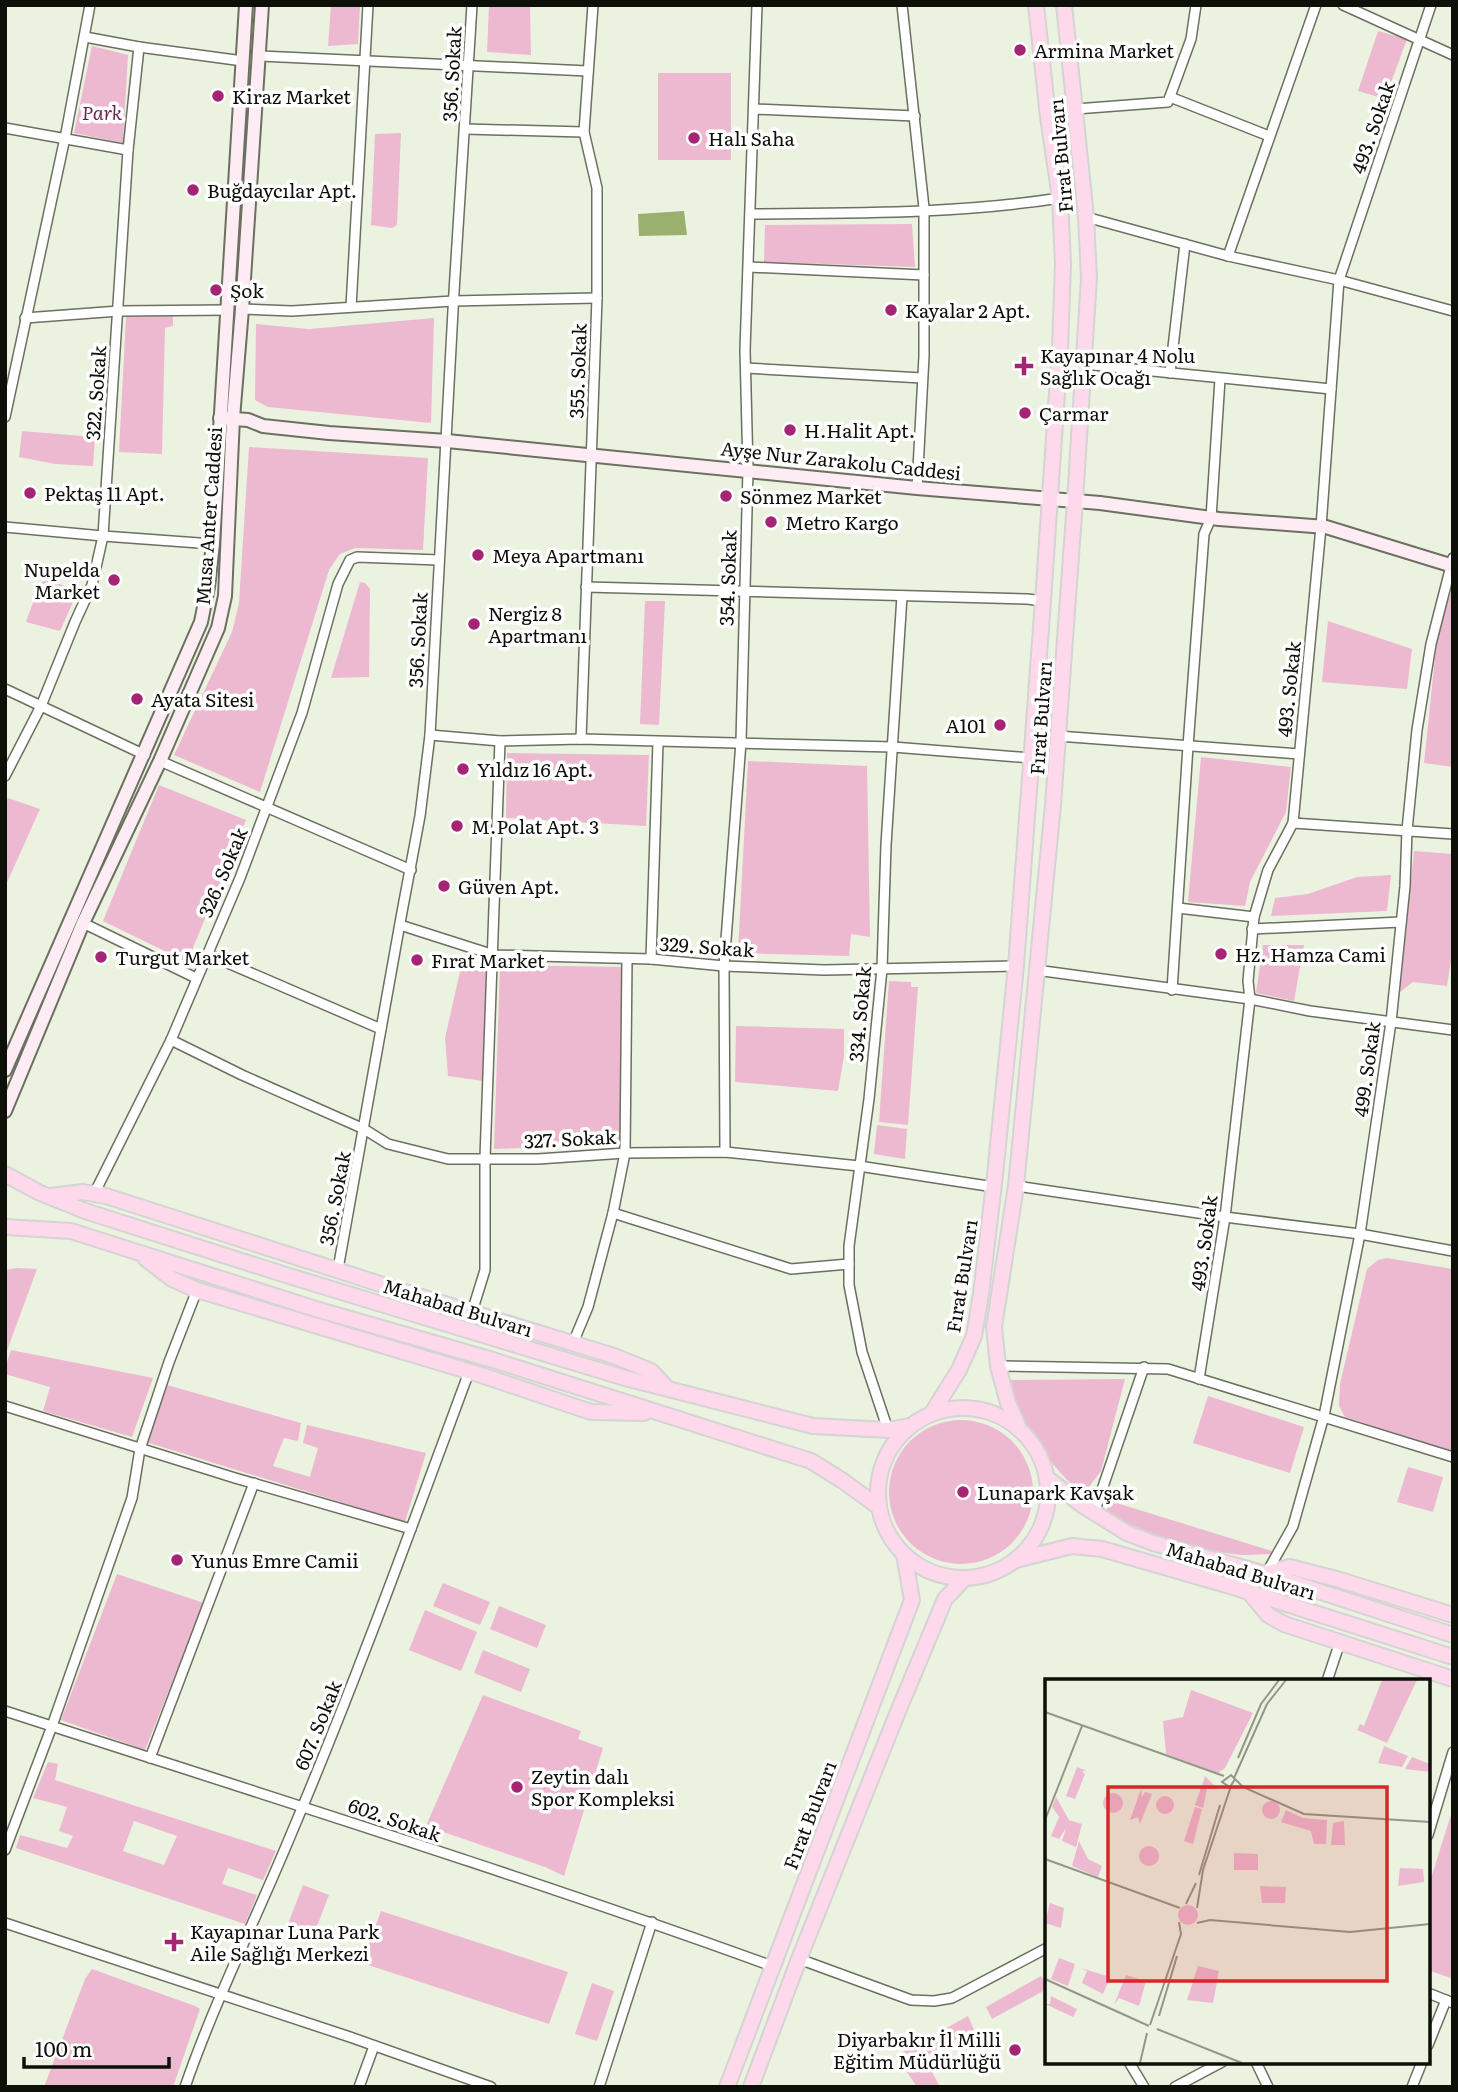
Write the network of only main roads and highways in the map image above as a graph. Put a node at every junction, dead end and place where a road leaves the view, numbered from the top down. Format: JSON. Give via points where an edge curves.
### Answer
{"nodes":[{"id":1,"x":246,"y":5,"type":"edge"},
{"id":2,"x":262,"y":5,"type":"edge"},
{"id":3,"x":1036,"y":5,"type":"edge"},
{"id":4,"x":1064,"y":5,"type":"edge"},
{"id":5,"x":227,"y":418,"type":"junction"},
{"id":6,"x":1051,"y":500,"type":"junction"},
{"id":7,"x":1075,"y":501,"type":"junction"},
{"id":8,"x":1452,"y":563,"type":"edge"},
{"id":9,"x":5,"y":1070,"type":"edge"},
{"id":10,"x":5,"y":1111,"type":"edge"},
{"id":11,"x":5,"y":1174,"type":"edge"},
{"id":12,"x":48,"y":1196,"type":"junction"},
{"id":13,"x":5,"y":1227,"type":"edge"},
{"id":14,"x":136,"y":1251,"type":"junction"},
{"id":15,"x":976,"y":1321,"type":"junction"},
{"id":16,"x":994,"y":1326,"type":"junction"},
{"id":17,"x":667,"y":1388,"type":"junction"},
{"id":18,"x":932,"y":1413,"type":"junction"},
{"id":19,"x":662,"y":1414,"type":"junction"},
{"id":20,"x":910,"y":1426,"type":"junction"},
{"id":21,"x":1019,"y":1428,"type":"junction"},
{"id":22,"x":1047,"y":1478,"type":"junction"},
{"id":23,"x":879,"y":1507,"type":"junction"},
{"id":24,"x":904,"y":1555,"type":"junction"},
{"id":25,"x":1015,"y":1560,"type":"junction"},
{"id":26,"x":1266,"y":1574,"type":"junction"},
{"id":27,"x":965,"y":1578,"type":"junction"},
{"id":28,"x":1249,"y":1592,"type":"junction"},
{"id":29,"x":1453,"y":1615,"type":"edge"},
{"id":30,"x":1453,"y":1635,"type":"edge"},
{"id":31,"x":1453,"y":1657,"type":"edge"},
{"id":32,"x":1453,"y":1679,"type":"edge"},
{"id":33,"x":727,"y":2087,"type":"edge"},
{"id":34,"x":751,"y":2087,"type":"edge"}],
"edges":[{"from":1,"to":5,"type":"main road","name":"Musa Anter Caddesi","via":[[228,310]]},
{"from":2,"to":5,"type":"main road","name":"Musa Anter Caddesi","via":[[242,309]]},
{"from":3,"to":6,"type":"main road","name":"Fırat Bulvarı","via":[[1060,198],[1063,272]]},
{"from":4,"to":7,"type":"main road","name":"Fırat Bulvarı","via":[[1088,278]]},
{"from":5,"to":6,"type":"main road","name":"Ayşe Nur Zarakolu Caddesi","via":[[263,426]]},
{"from":5,"to":9,"type":"main road","name":"Musa Anter Caddesi","via":[[201,622]]},
{"from":5,"to":10,"type":"main road","name":"Musa Anter Caddesi","via":[[225,596],[218,628],[83,923]]},
{"from":6,"to":7,"type":"main road","name":"Ayşe Nur Zarakolu Caddesi"},
{"from":6,"to":15,"type":"main road","name":"Fırat Bulvarı","via":[[1016,966]]},
{"from":7,"to":8,"type":"main road","name":"Ayşe Nur Zarakolu Caddesi","via":[[1321,527]]},
{"from":7,"to":16,"type":"main road","name":"Fırat Bulvarı","via":[[1016,1186]]},
{"from":11,"to":12,"type":"main road","name":"Mahabad Bulvarı"},
{"from":12,"to":17,"type":"main road","name":"Mahabad Bulvarı","via":[[289,1276]]},
{"from":12,"to":17,"type":"main road","via":[[82,1192],[106,1196],[614,1356],[651,1371]]},
{"from":13,"to":14,"type":"main road","via":[[71,1231]]},
{"from":14,"to":19,"type":"main road"},
{"from":14,"to":19,"type":"main road","via":[[172,1279],[197,1290],[591,1412]]},
{"from":15,"to":16,"type":"main road","via":[[978,1334],[987,1335]]},
{"from":15,"to":18,"type":"main road","name":"Fırat Bulvarı","via":[[959,1370]]},
{"from":16,"to":21,"type":"main road","name":"Fırat Bulvarı","via":[[998,1366]]},
{"from":17,"to":20,"type":"main road","name":"Mahabad Bulvarı","via":[[813,1426],[888,1430]]},
{"from":18,"to":20,"type":"main road"},
{"from":18,"to":21,"type":"main road","via":[[977,1409]]},
{"from":19,"to":23,"type":"main road","via":[[811,1461]]},
{"from":20,"to":23,"type":"main road","via":[[894,1442],[884,1462],[878,1484]]},
{"from":21,"to":22,"type":"main road","via":[[1032,1442]]},
{"from":22,"to":25,"type":"main road","via":[[1042,1524]]},
{"from":22,"to":26,"type":"main road","name":"Mahabad Bulvarı","via":[[1127,1534]]},
{"from":23,"to":24,"type":"main road","via":[[888,1533]]},
{"from":24,"to":27,"type":"main road","via":[[932,1572]]},
{"from":24,"to":33,"type":"main road","name":"Fırat Bulvarı","via":[[912,1600]]},
{"from":25,"to":27,"type":"main road","via":[[1000,1570]]},
{"from":25,"to":28,"type":"main road","name":"Mahabad Bulvarı","via":[[1072,1546],[1102,1549]]},
{"from":26,"to":29,"type":"main road","via":[[1290,1567]]},
{"from":26,"to":30,"type":"main road","name":"Mahabad Bulvarı"},
{"from":27,"to":34,"type":"main road","via":[[945,1599]]},
{"from":28,"to":31,"type":"main road","name":"Mahabad Bulvarı"},
{"from":28,"to":32,"type":"main road","via":[[1268,1615],[1284,1624]]}]}
